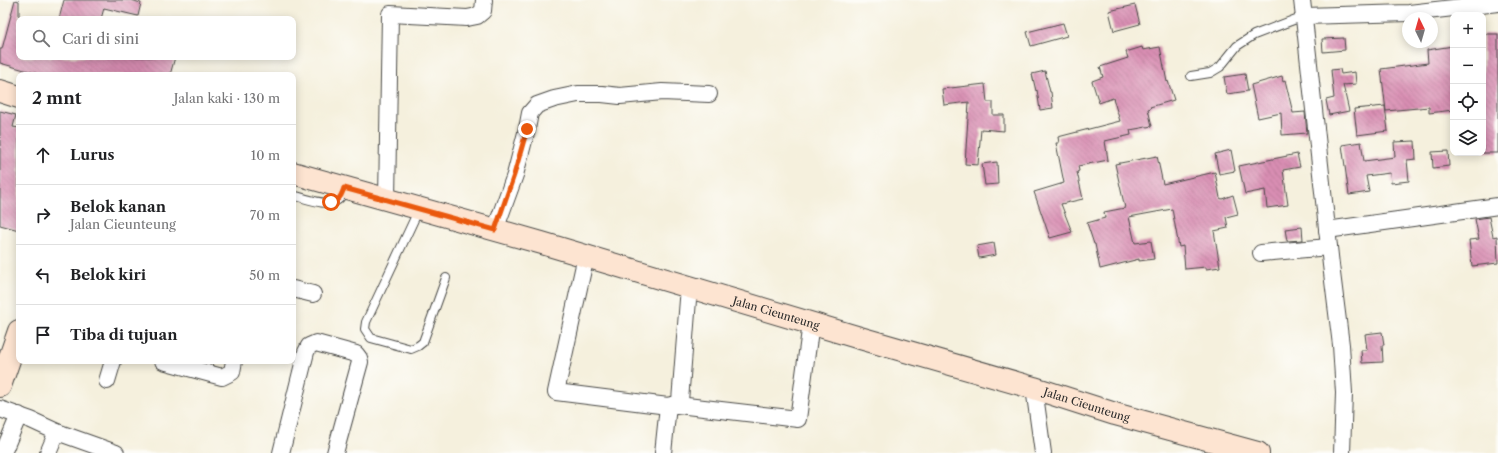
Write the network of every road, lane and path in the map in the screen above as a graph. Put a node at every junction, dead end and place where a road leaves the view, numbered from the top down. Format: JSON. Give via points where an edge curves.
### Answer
{"nodes":[{"id":1,"x":484,"y":0,"type":"edge"},
{"id":2,"x":1302,"y":0,"type":"edge"},
{"id":3,"x":1498,"y":3,"type":"edge"},
{"id":4,"x":1304,"y":16,"type":"junction"},
{"id":5,"x":1191,"y":76,"type":"dead end"},
{"id":6,"x":0,"y":91,"type":"edge"},
{"id":7,"x":708,"y":94,"type":"dead end"},
{"id":8,"x":16,"y":95,"type":"edge"},
{"id":9,"x":296,"y":174,"type":"edge"},
{"id":10,"x":344,"y":188,"type":"junction"},
{"id":11,"x":296,"y":196,"type":"edge"},
{"id":12,"x":387,"y":200,"type":"junction"},
{"id":13,"x":1498,"y":206,"type":"edge"},
{"id":14,"x":419,"y":209,"type":"junction"},
{"id":15,"x":495,"y":230,"type":"junction"},
{"id":16,"x":1327,"y":230,"type":"junction"},
{"id":17,"x":1329,"y":247,"type":"junction"},
{"id":18,"x":1261,"y":253,"type":"dead end"},
{"id":19,"x":586,"y":256,"type":"junction"},
{"id":20,"x":446,"y":278,"type":"dead end"},
{"id":21,"x":689,"y":287,"type":"junction"},
{"id":22,"x":296,"y":290,"type":"edge"},
{"id":23,"x":313,"y":294,"type":"dead end"},
{"id":24,"x":811,"y":323,"type":"junction"},
{"id":25,"x":16,"y":346,"type":"edge"},
{"id":26,"x":112,"y":364,"type":"edge"},
{"id":27,"x":173,"y":364,"type":"edge"},
{"id":28,"x":233,"y":364,"type":"edge"},
{"id":29,"x":107,"y":381,"type":"dead end"},
{"id":30,"x":0,"y":386,"type":"edge"},
{"id":31,"x":1034,"y":388,"type":"junction"},
{"id":32,"x":673,"y":405,"type":"junction"},
{"id":33,"x":0,"y":409,"type":"edge"},
{"id":34,"x":19,"y":415,"type":"junction"},
{"id":35,"x":57,"y":432,"type":"junction"},
{"id":36,"x":3,"y":453,"type":"edge"},
{"id":37,"x":48,"y":453,"type":"edge"},
{"id":38,"x":116,"y":453,"type":"edge"},
{"id":39,"x":281,"y":453,"type":"edge"},
{"id":40,"x":335,"y":453,"type":"edge"},
{"id":41,"x":663,"y":453,"type":"edge"},
{"id":42,"x":1043,"y":453,"type":"edge"},
{"id":43,"x":1258,"y":453,"type":"edge"},
{"id":44,"x":1342,"y":453,"type":"edge"}],
"edges":[{"from":1,"to":12,"type":"street","via":[[483,11],[477,16],[467,18],[390,14]]},
{"from":2,"to":4,"type":"street"},
{"from":3,"to":4,"type":"street","via":[[1409,13]]},
{"from":4,"to":5,"type":"lane","via":[[1254,35],[1237,46],[1220,67],[1210,73]]},
{"from":4,"to":16,"type":"street"},
{"from":6,"to":8,"type":"street"},
{"from":7,"to":15,"type":"street","via":[[578,94],[538,105],[530,113],[514,175]]},
{"from":9,"to":10,"type":"street","name":"Jalan Cieunteung"},
{"from":10,"to":11,"type":"lane","via":[[341,198],[331,202],[316,202]]},
{"from":10,"to":12,"type":"street","name":"Jalan Cieunteung"},
{"from":12,"to":14,"type":"street","name":"Jalan Cieunteung"},
{"from":13,"to":16,"type":"street"},
{"from":14,"to":15,"type":"street","name":"Jalan Cieunteung"},
{"from":14,"to":20,"type":"lane","via":[[366,322],[365,329],[371,338],[411,349],[418,346],[423,342]]},
{"from":15,"to":19,"type":"street","name":"Jalan Cieunteung"},
{"from":16,"to":17,"type":"street"},
{"from":17,"to":18,"type":"street"},
{"from":17,"to":44,"type":"street","via":[[1343,367]]},
{"from":19,"to":21,"type":"street","name":"Jalan Cieunteung"},
{"from":19,"to":32,"type":"street","via":[[556,392]]},
{"from":21,"to":24,"type":"street","name":"Jalan Cieunteung"},
{"from":21,"to":32,"type":"street","via":[[680,401]]},
{"from":22,"to":23,"type":"street"},
{"from":24,"to":31,"type":"street","name":"Jalan Cieunteung"},
{"from":24,"to":32,"type":"street","via":[[798,419]]},
{"from":25,"to":30,"type":"street","via":[[13,360]]},
{"from":26,"to":29,"type":"street"},
{"from":27,"to":28,"type":"street","via":[[222,378],[232,372]]},
{"from":31,"to":42,"type":"street"},
{"from":31,"to":43,"type":"street","name":"Jalan Cieunteung","via":[[1115,414]]},
{"from":32,"to":41,"type":"street"},
{"from":33,"to":34,"type":"street"},
{"from":34,"to":35,"type":"street"},
{"from":34,"to":36,"type":"street"},
{"from":35,"to":37,"type":"street"},
{"from":35,"to":38,"type":"street"},
{"from":39,"to":40,"type":"street","via":[[306,352],[309,346],[316,343],[356,354],[360,362]]}]}
